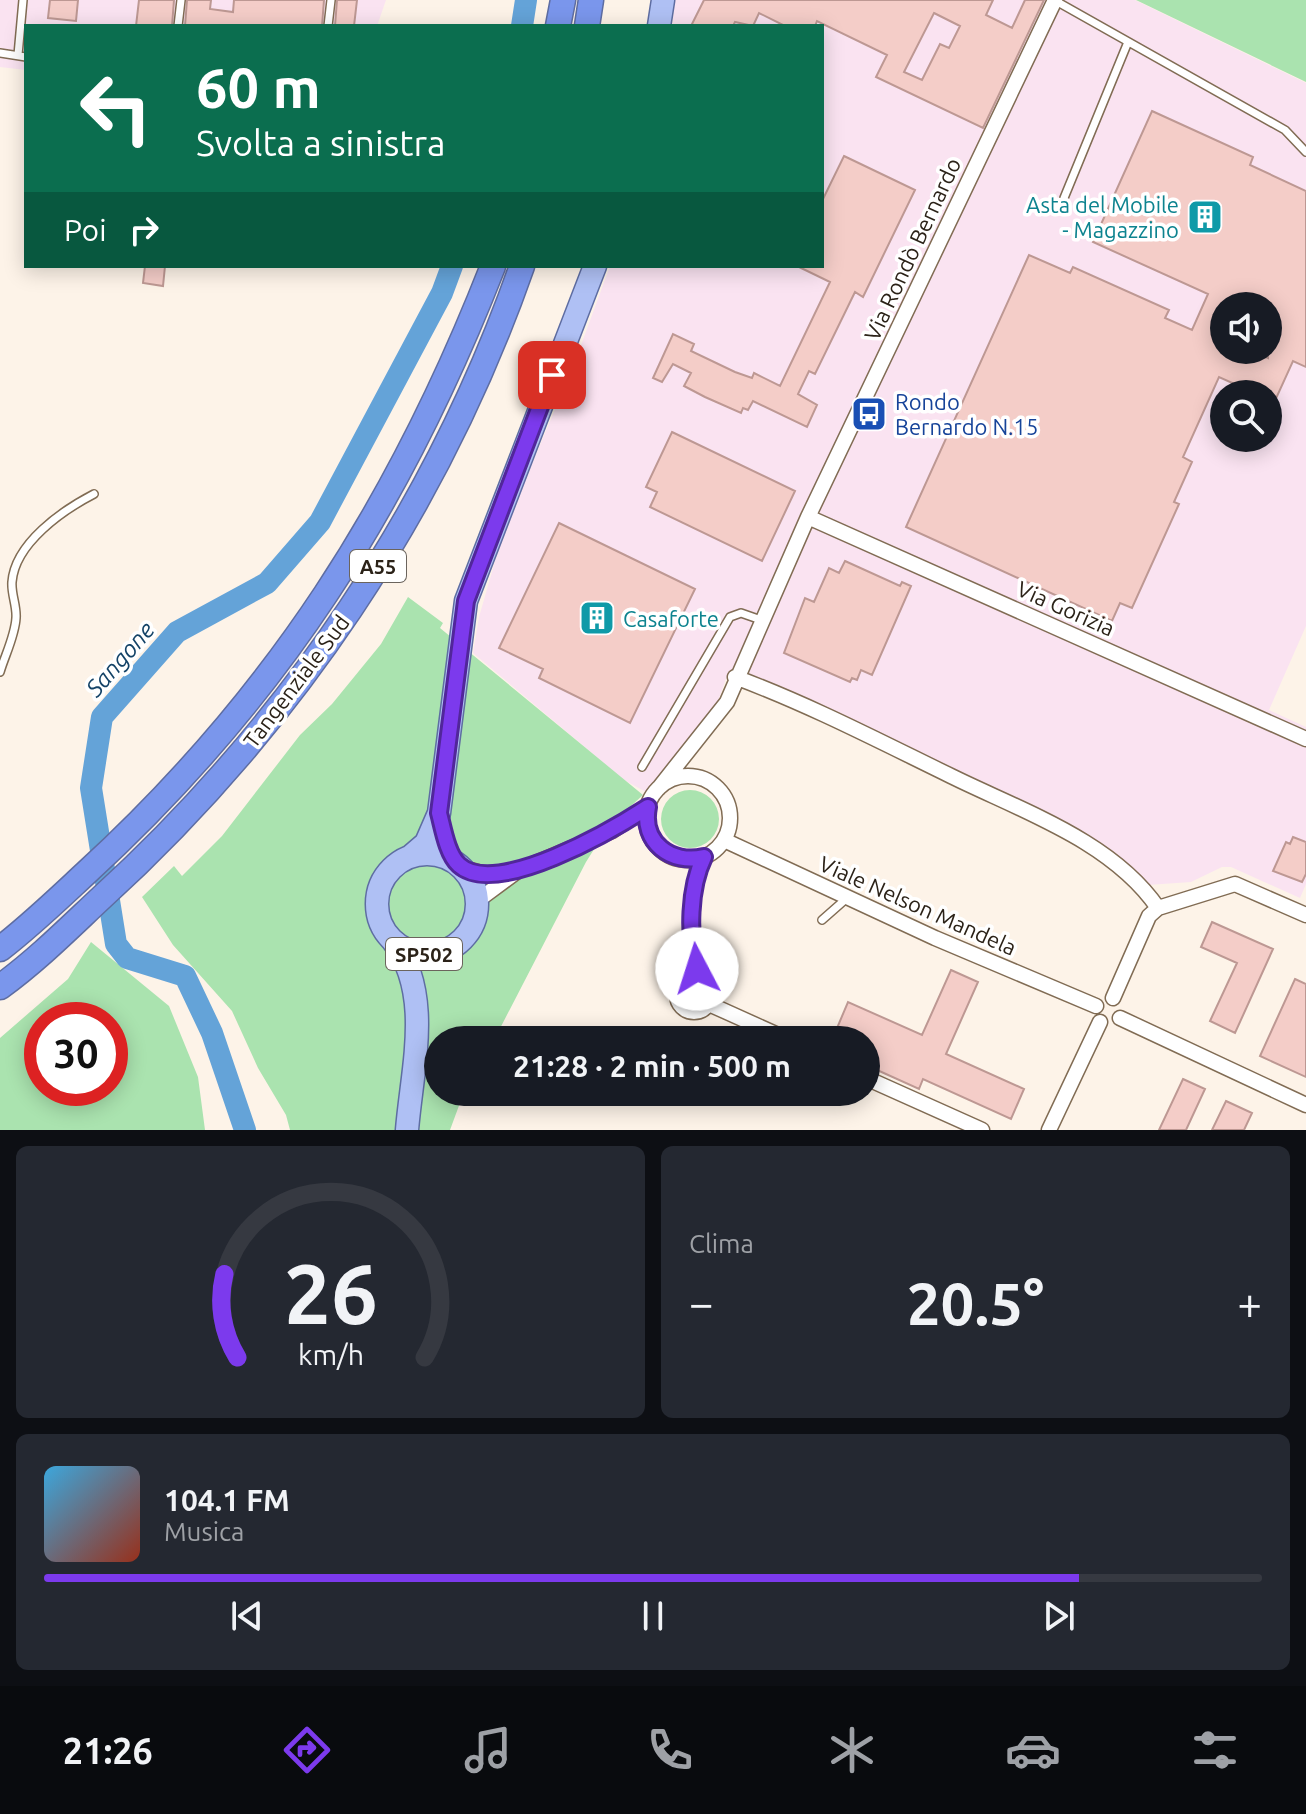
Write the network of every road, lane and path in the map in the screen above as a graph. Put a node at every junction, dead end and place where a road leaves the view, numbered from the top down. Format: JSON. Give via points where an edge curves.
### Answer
{"nodes":[{"id":1,"x":23,"y":0,"type":"edge"},
{"id":2,"x":181,"y":0,"type":"edge"},
{"id":3,"x":331,"y":0,"type":"edge"},
{"id":4,"x":563,"y":0,"type":"edge"},
{"id":5,"x":591,"y":0,"type":"edge"},
{"id":6,"x":663,"y":0,"type":"edge"},
{"id":7,"x":1054,"y":0,"type":"edge"},
{"id":8,"x":178,"y":24,"type":"edge"},
{"id":9,"x":328,"y":24,"type":"edge"},
{"id":10,"x":558,"y":24,"type":"edge"},
{"id":11,"x":587,"y":24,"type":"edge"},
{"id":12,"x":659,"y":24,"type":"edge"},
{"id":13,"x":1128,"y":42,"type":"junction"},
{"id":14,"x":0,"y":53,"type":"edge"},
{"id":15,"x":22,"y":56,"type":"edge"},
{"id":16,"x":1306,"y":152,"type":"edge"},
{"id":17,"x":1064,"y":198,"type":"dead end"},
{"id":18,"x":492,"y":268,"type":"edge"},
{"id":19,"x":521,"y":268,"type":"edge"},
{"id":20,"x":594,"y":268,"type":"edge"},
{"id":21,"x":94,"y":494,"type":"dead end"},
{"id":22,"x":808,"y":517,"type":"junction"},
{"id":23,"x":761,"y":620,"type":"junction"},
{"id":24,"x":0,"y":672,"type":"edge"},
{"id":25,"x":735,"y":677,"type":"junction"},
{"id":26,"x":1306,"y":739,"type":"edge"},
{"id":27,"x":642,"y":767,"type":"dead end"},
{"id":28,"x":658,"y":789,"type":"junction"},
{"id":29,"x":648,"y":807,"type":"junction"},
{"id":30,"x":439,"y":813,"type":"junction"},
{"id":31,"x":724,"y":840,"type":"junction"},
{"id":32,"x":412,"y":855,"type":"junction"},
{"id":33,"x":704,"y":857,"type":"junction"},
{"id":34,"x":459,"y":865,"type":"junction"},
{"id":35,"x":519,"y":870,"type":"junction"},
{"id":36,"x":849,"y":898,"type":"junction"},
{"id":37,"x":477,"y":901,"type":"junction"},
{"id":38,"x":1158,"y":908,"type":"junction"},
{"id":39,"x":1304,"y":910,"type":"edge"},
{"id":40,"x":822,"y":920,"type":"dead end"},
{"id":41,"x":393,"y":940,"type":"junction"},
{"id":42,"x":0,"y":949,"type":"edge"},
{"id":43,"x":449,"y":949,"type":"junction"},
{"id":44,"x":702,"y":980,"type":"junction"},
{"id":45,"x":0,"y":987,"type":"edge"},
{"id":46,"x":1113,"y":998,"type":"junction"},
{"id":47,"x":709,"y":1004,"type":"junction"},
{"id":48,"x":417,"y":1005,"type":"junction"},
{"id":49,"x":1096,"y":1006,"type":"junction"},
{"id":50,"x":1120,"y":1018,"type":"junction"},
{"id":51,"x":1100,"y":1022,"type":"junction"},
{"id":52,"x":758,"y":1026,"type":"edge"},
{"id":53,"x":880,"y":1084,"type":"edge"},
{"id":54,"x":1306,"y":1105,"type":"edge"},
{"id":55,"x":407,"y":1130,"type":"edge"},
{"id":56,"x":982,"y":1130,"type":"edge"},
{"id":57,"x":1049,"y":1130,"type":"edge"}],
"edges":[{"from":1,"to":15,"type":"lane"},
{"from":2,"to":8,"type":"lane"},
{"from":3,"to":9,"type":"lane"},
{"from":4,"to":10,"type":"highway"},
{"from":5,"to":11,"type":"highway"},
{"from":6,"to":12,"type":"main road"},
{"from":7,"to":13,"type":"lane"},
{"from":7,"to":22,"type":"street","name":"Via Rondò Bernardo"},
{"from":13,"to":16,"type":"lane","via":[[1285,130]]},
{"from":13,"to":17,"type":"lane"},
{"from":14,"to":15,"type":"lane"},
{"from":18,"to":42,"type":"highway","name":"Tangenziale Sud","number":"A55","via":[[422,432],[352,557],[259,688],[169,793]]},
{"from":19,"to":45,"type":"highway","name":"Tangenziale Sud","number":"A55","via":[[492,346],[422,493],[372,577],[276,714],[174,829]]},
{"from":20,"to":30,"type":"main road","number":"SP502","via":[[466,601]]},
{"from":21,"to":24,"type":"lane","via":[[49,525],[17,564],[12,581],[14,632]]},
{"from":22,"to":23,"type":"street","name":"Via Rondò Bernardo"},
{"from":22,"to":26,"type":"street","name":"Via Gorizia"},
{"from":23,"to":25,"type":"street","name":"Via Rondò Bernardo"},
{"from":23,"to":27,"type":"lane","via":[[741,613],[730,617]]},
{"from":25,"to":28,"type":"street","name":"Via Rondò Bernardo","via":[[727,702]]},
{"from":25,"to":38,"type":"street","via":[[811,706],[1067,833],[1114,862]]},
{"from":28,"to":29,"type":"street"},
{"from":28,"to":31,"type":"street","via":[[684,776],[720,790],[730,814]]},
{"from":29,"to":33,"type":"street","via":[[647,822],[657,845],[679,859]]},
{"from":29,"to":35,"type":"street","via":[[612,831]]},
{"from":30,"to":32,"type":"main road","number":"SP502","via":[[426,843]]},
{"from":30,"to":34,"type":"main road","number":"SP502"},
{"from":31,"to":33,"type":"street"},
{"from":31,"to":36,"type":"street","name":"Viale Nelson Mandela"},
{"from":32,"to":34,"type":"main road","via":[[430,853]]},
{"from":32,"to":41,"type":"main road","number":"SP502","via":[[390,869],[378,892],[379,918]]},
{"from":33,"to":44,"type":"street","via":[[693,909],[694,956]]},
{"from":34,"to":35,"type":"street","via":[[485,874]]},
{"from":34,"to":37,"type":"main road","number":"SP502"},
{"from":35,"to":37,"type":"street"},
{"from":36,"to":40,"type":"lane"},
{"from":36,"to":49,"type":"street","name":"Viale Nelson Mandela"},
{"from":37,"to":43,"type":"main road","number":"SP502","via":[[471,929]]},
{"from":38,"to":39,"type":"street","via":[[1235,884]]},
{"from":38,"to":46,"type":"street","via":[[1143,927]]},
{"from":41,"to":43,"type":"main road","number":"SP502","via":[[414,952]]},
{"from":41,"to":48,"type":"main road","number":"SP502","via":[[411,970]]},
{"from":43,"to":48,"type":"main road","number":"SP502","via":[[429,974]]},
{"from":44,"to":47,"type":"street","via":[[711,993]]},
{"from":44,"to":47,"type":"street","via":[[691,978],[681,984],[678,1000],[689,1011]]},
{"from":46,"to":49,"type":"street"},
{"from":46,"to":50,"type":"street","via":[[1121,1006]]},
{"from":47,"to":52,"type":"street"},
{"from":48,"to":55,"type":"main road","number":"SP502"},
{"from":49,"to":51,"type":"street"},
{"from":50,"to":51,"type":"street","via":[[1109,1025]]},
{"from":50,"to":54,"type":"street"},
{"from":51,"to":57,"type":"street"},
{"from":53,"to":56,"type":"street"}]}
